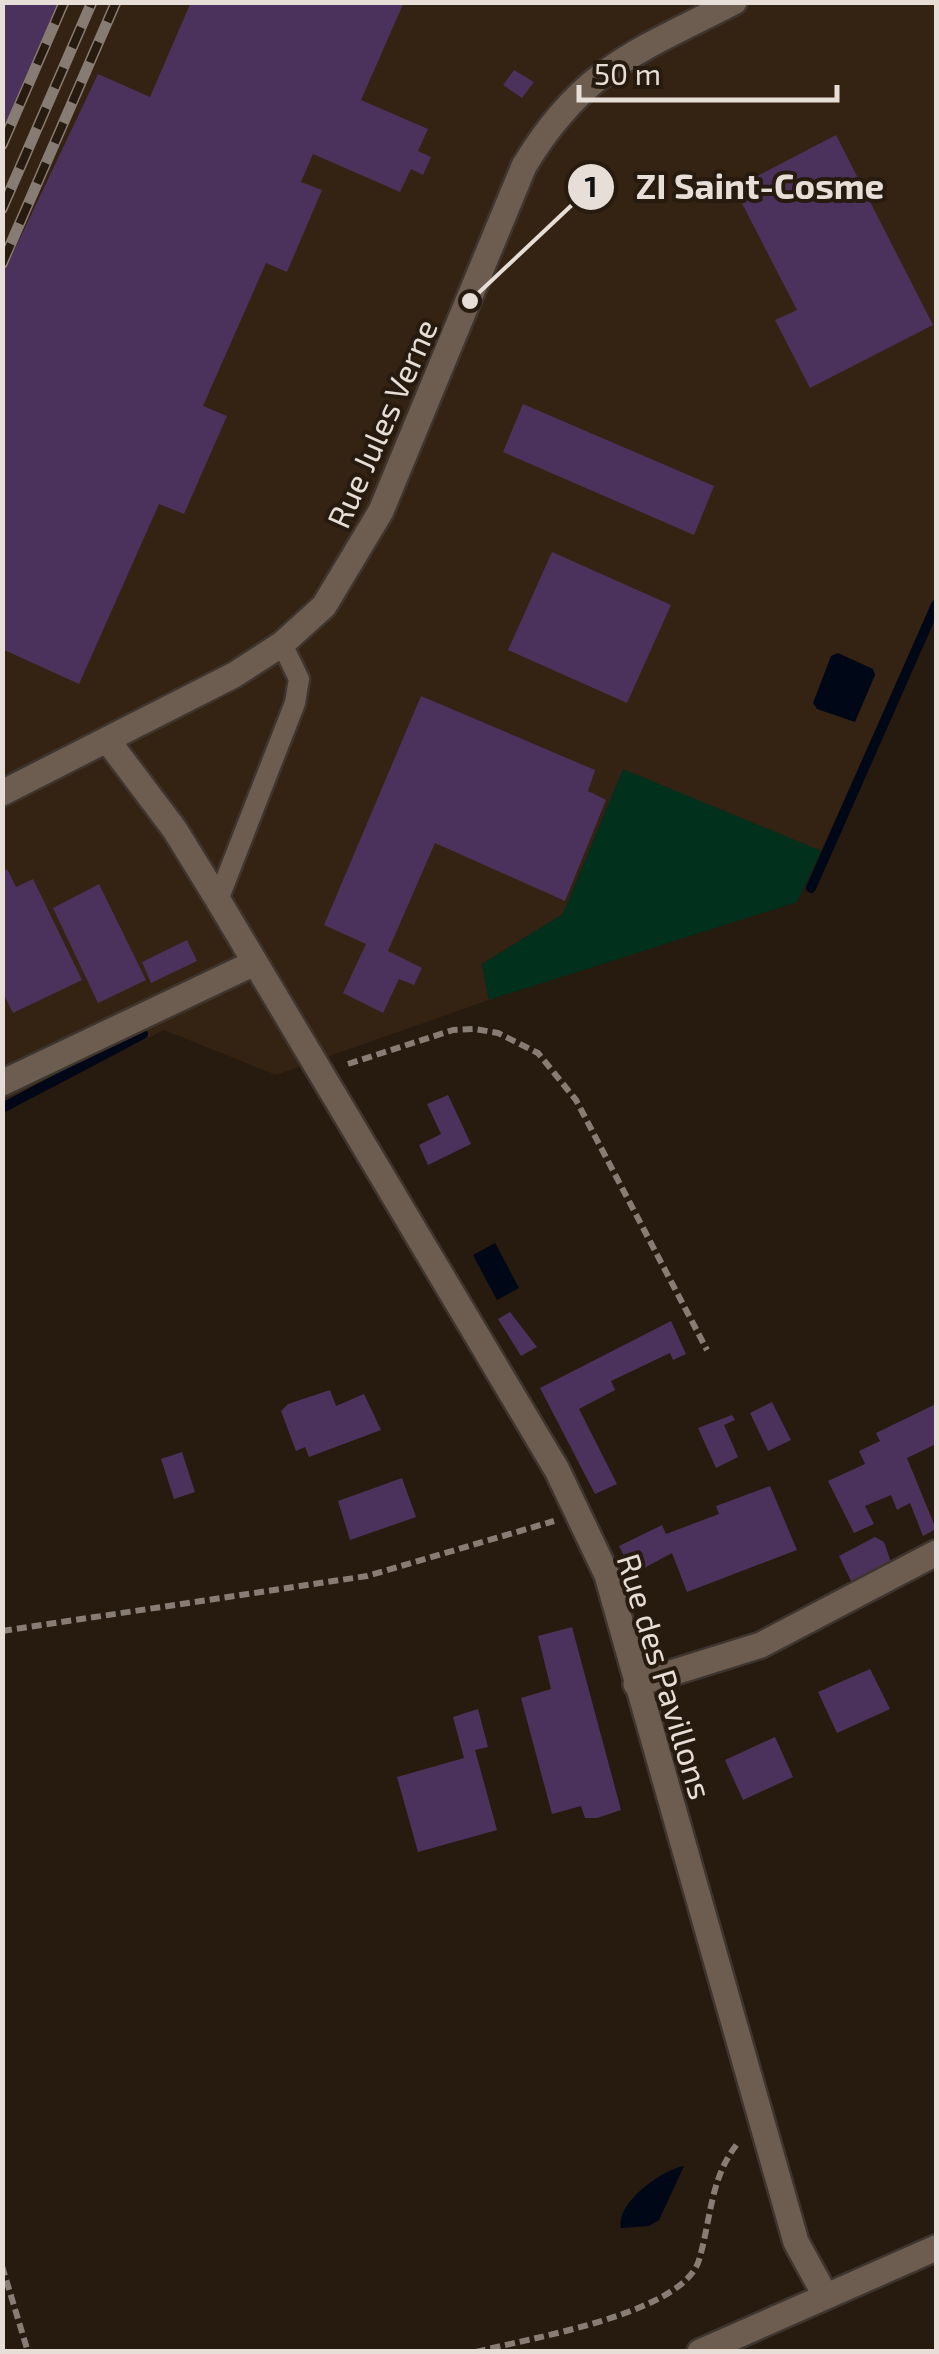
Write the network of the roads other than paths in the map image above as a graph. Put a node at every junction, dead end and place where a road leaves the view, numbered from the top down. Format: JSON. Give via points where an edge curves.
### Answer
{"nodes":[{"id":1,"x":734,"y":2,"type":"edge"},
{"id":2,"x":282,"y":644,"type":"junction"},
{"id":3,"x":108,"y":740,"type":"junction"},
{"id":4,"x":2,"y":793,"type":"edge"},
{"id":5,"x":218,"y":900,"type":"junction"},
{"id":6,"x":254,"y":963,"type":"junction"},
{"id":7,"x":2,"y":1084,"type":"edge"},
{"id":8,"x":936,"y":1553,"type":"edge"},
{"id":9,"x":636,"y":1684,"type":"junction"},
{"id":10,"x":936,"y":2248,"type":"edge"},
{"id":11,"x":825,"y":2295,"type":"junction"},
{"id":12,"x":700,"y":2352,"type":"edge"}],
"edges":[{"from":1,"to":2,"type":"street","name":"Rue Jules Verne","via":[[598,75],[549,124],[524,166],[381,511],[324,606]]},
{"from":2,"to":3,"type":"street","name":"Rue Jules Verne"},
{"from":2,"to":5,"type":"lane","via":[[299,679],[295,703]]},
{"from":3,"to":4,"type":"street","name":"Rue Jules Verne"},
{"from":3,"to":5,"type":"street","name":"Rue des Pavillons","via":[[176,830]]},
{"from":5,"to":6,"type":"street","name":"Rue des Pavillons"},
{"from":6,"to":7,"type":"street"},
{"from":6,"to":9,"type":"street","name":"Rue des Pavillons","via":[[557,1470],[607,1575]]},
{"from":8,"to":9,"type":"street","via":[[761,1645]]},
{"from":9,"to":11,"type":"street","name":"Rue des Pavillons","via":[[796,2242]]},
{"from":10,"to":11,"type":"street"},
{"from":11,"to":12,"type":"street"}]}
